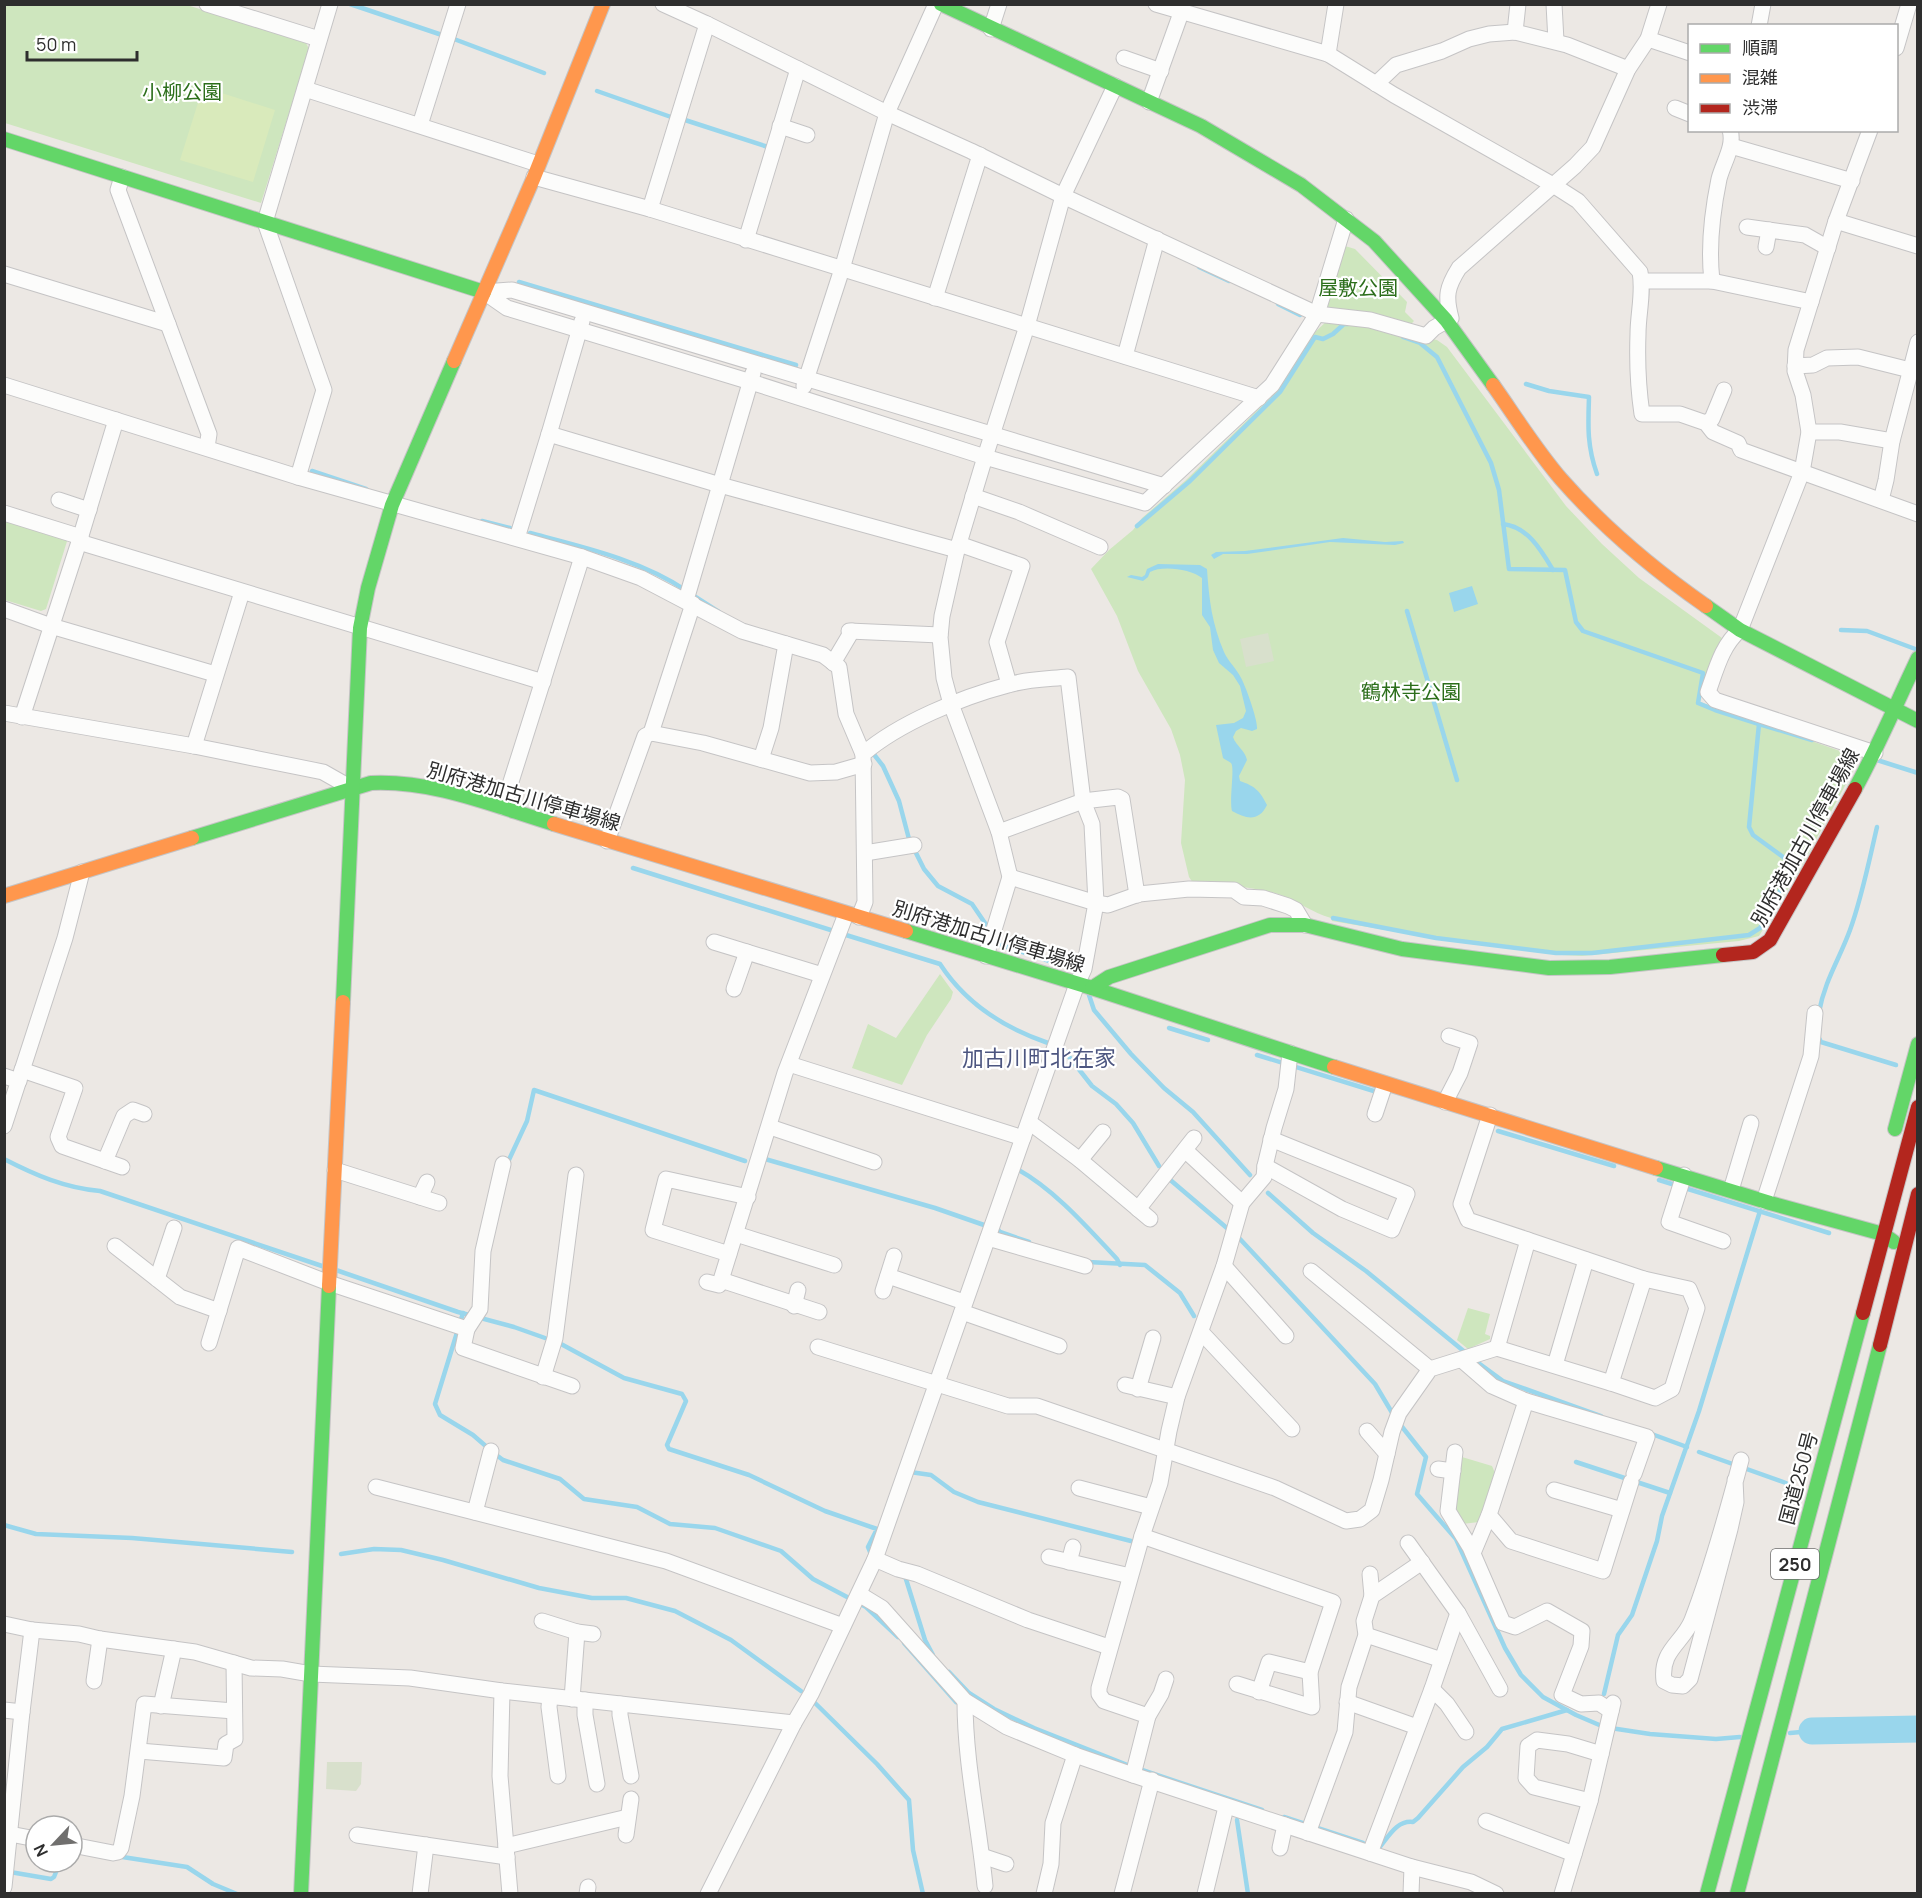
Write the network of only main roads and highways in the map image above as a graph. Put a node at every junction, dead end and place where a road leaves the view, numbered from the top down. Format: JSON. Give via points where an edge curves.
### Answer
{"nodes":[{"id":1,"x":603,"y":4,"type":"edge"},
{"id":2,"x":939,"y":4,"type":"edge"},
{"id":3,"x":4,"y":139,"type":"edge"},
{"id":4,"x":484,"y":292,"type":"junction"},
{"id":5,"x":1917,"y":658,"type":"edge"},
{"id":6,"x":1894,"y":708,"type":"junction"},
{"id":7,"x":1917,"y":721,"type":"edge"},
{"id":8,"x":353,"y":789,"type":"junction"},
{"id":9,"x":4,"y":896,"type":"edge"},
{"id":10,"x":1092,"y":988,"type":"junction"},
{"id":11,"x":1917,"y":1044,"type":"edge"},
{"id":12,"x":1917,"y":1107,"type":"edge"},
{"id":13,"x":1892,"y":1142,"type":"dead end"},
{"id":14,"x":1917,"y":1194,"type":"edge"},
{"id":15,"x":1878,"y":1197,"type":"dead end"},
{"id":16,"x":1917,"y":1230,"type":"edge"},
{"id":17,"x":1882,"y":1234,"type":"junction"},
{"id":18,"x":1902,"y":1248,"type":"junction"},
{"id":19,"x":301,"y":1893,"type":"edge"},
{"id":20,"x":1707,"y":1893,"type":"edge"},
{"id":21,"x":1737,"y":1893,"type":"edge"}],
"edges":[{"from":1,"to":4,"type":"main road"},
{"from":2,"to":6,"type":"main road","via":[[1201,126],[1301,185],[1374,241],[1424,294],[1560,477],[1609,530],[1669,580],[1740,630]]},
{"from":3,"to":4,"type":"main road"},
{"from":4,"to":8,"type":"main road","via":[[392,505],[368,588],[360,628]]},
{"from":5,"to":6,"type":"main road","name":"別府港加古川停車場線"},
{"from":6,"to":7,"type":"main road"},
{"from":6,"to":10,"type":"main road","name":"別府港加古川停車場線","via":[[1875,753],[1770,940],[1753,952],[1610,967],[1549,968],[1402,949],[1305,925],[1270,925],[1109,977]]},
{"from":8,"to":9,"type":"main road","name":"別府港加古川停車場線"},
{"from":8,"to":10,"type":"main road","name":"別府港加古川停車場線","via":[[393,782],[430,786]]},
{"from":8,"to":19,"type":"main road"},
{"from":10,"to":17,"type":"main road","via":[[1289,1061],[1383,1090],[1490,1115],[1681,1184],[1731,1190]]},
{"from":11,"to":13,"type":"main road"},
{"from":12,"to":17,"type":"main road","name":"国道250号","number":"250"},
{"from":14,"to":18,"type":"main road","number":"250"},
{"from":15,"to":17,"type":"main road","number":"250"},
{"from":16,"to":18,"type":"main road"},
{"from":17,"to":18,"type":"main road"},
{"from":17,"to":20,"type":"main road","name":"国道250号","number":"250"},
{"from":18,"to":21,"type":"main road","number":"250","via":[[1897,1282]]}]}
